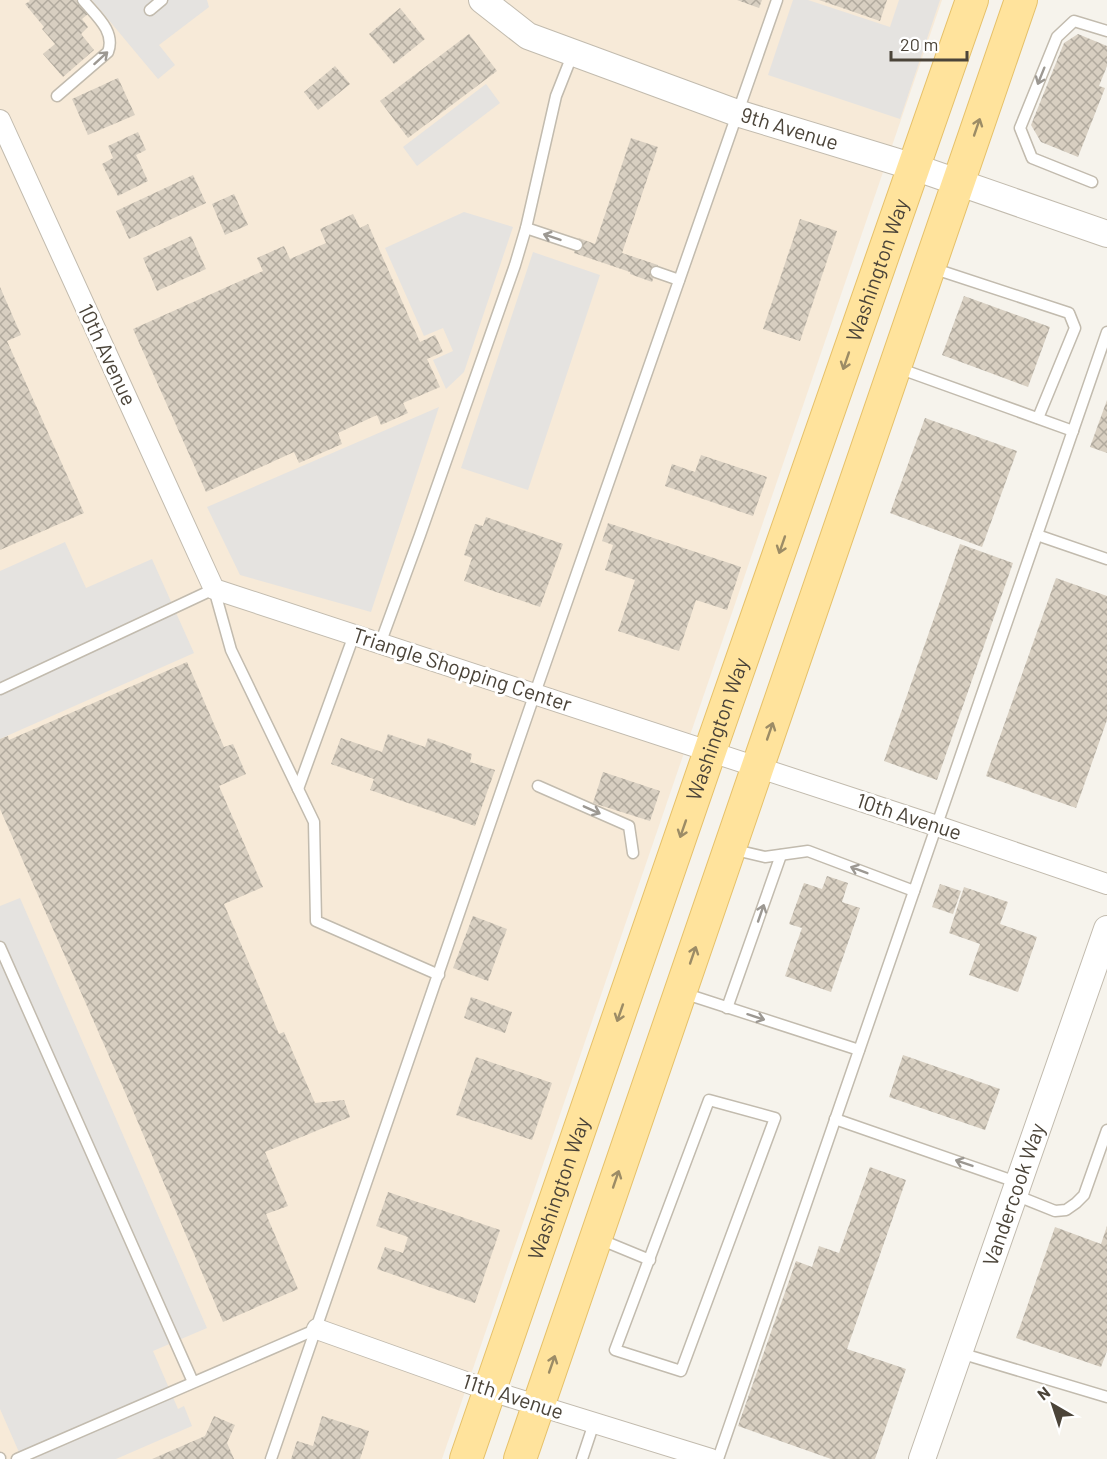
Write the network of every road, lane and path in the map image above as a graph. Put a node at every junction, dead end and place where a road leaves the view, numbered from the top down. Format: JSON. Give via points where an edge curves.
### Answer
{"nodes":[{"id":1,"x":83,"y":0,"type":"edge"},
{"id":2,"x":162,"y":0,"type":"edge"},
{"id":3,"x":482,"y":0,"type":"edge"},
{"id":4,"x":777,"y":0,"type":"edge"},
{"id":5,"x":972,"y":0,"type":"edge"},
{"id":6,"x":1021,"y":0,"type":"edge"},
{"id":7,"x":150,"y":10,"type":"dead end"},
{"id":8,"x":1107,"y":31,"type":"edge"},
{"id":9,"x":573,"y":52,"type":"junction"},
{"id":10,"x":57,"y":96,"type":"dead end"},
{"id":11,"x":737,"y":113,"type":"junction"},
{"id":12,"x":0,"y":120,"type":"edge"},
{"id":13,"x":914,"y":167,"type":"junction"},
{"id":14,"x":1092,"y":182,"type":"dead end"},
{"id":15,"x":958,"y":183,"type":"junction"},
{"id":16,"x":526,"y":228,"type":"junction"},
{"id":17,"x":1107,"y":234,"type":"edge"},
{"id":18,"x":577,"y":245,"type":"dead end"},
{"id":19,"x":929,"y":267,"type":"junction"},
{"id":20,"x":656,"y":272,"type":"dead end"},
{"id":21,"x":679,"y":280,"type":"junction"},
{"id":22,"x":1107,"y":332,"type":"edge"},
{"id":23,"x":896,"y":366,"type":"junction"},
{"id":24,"x":1038,"y":418,"type":"junction"},
{"id":25,"x":1073,"y":431,"type":"junction"},
{"id":26,"x":1037,"y":535,"type":"junction"},
{"id":27,"x":1107,"y":559,"type":"edge"},
{"id":28,"x":214,"y":589,"type":"junction"},
{"id":29,"x":354,"y":635,"type":"junction"},
{"id":30,"x":380,"y":644,"type":"junction"},
{"id":31,"x":0,"y":689,"type":"edge"},
{"id":32,"x":535,"y":693,"type":"junction"},
{"id":33,"x":710,"y":751,"type":"junction"},
{"id":34,"x":758,"y":766,"type":"junction"},
{"id":35,"x":538,"y":786,"type":"dead end"},
{"id":36,"x":298,"y":789,"type":"junction"},
{"id":37,"x":937,"y":826,"type":"junction"},
{"id":38,"x":729,"y":849,"type":"junction"},
{"id":39,"x":633,"y":853,"type":"dead end"},
{"id":40,"x":781,"y":855,"type":"junction"},
{"id":41,"x":1107,"y":884,"type":"edge"},
{"id":42,"x":914,"y":891,"type":"junction"},
{"id":43,"x":1107,"y":929,"type":"edge"},
{"id":44,"x":0,"y":947,"type":"edge"},
{"id":45,"x":439,"y":975,"type":"junction"},
{"id":46,"x":680,"y":992,"type":"junction"},
{"id":47,"x":728,"y":1008,"type":"junction"},
{"id":48,"x":859,"y":1050,"type":"junction"},
{"id":49,"x":835,"y":1119,"type":"junction"},
{"id":50,"x":1107,"y":1130,"type":"edge"},
{"id":51,"x":1017,"y":1189,"type":"junction"},
{"id":52,"x":596,"y":1238,"type":"junction"},
{"id":53,"x":650,"y":1260,"type":"junction"},
{"id":54,"x":317,"y":1329,"type":"junction"},
{"id":55,"x":959,"y":1352,"type":"junction"},
{"id":56,"x":193,"y":1382,"type":"junction"},
{"id":57,"x":491,"y":1391,"type":"junction"},
{"id":58,"x":1107,"y":1397,"type":"edge"},
{"id":59,"x":538,"y":1406,"type":"junction"},
{"id":60,"x":594,"y":1422,"type":"junction"},
{"id":61,"x":16,"y":1459,"type":"edge"},
{"id":62,"x":271,"y":1459,"type":"edge"},
{"id":63,"x":466,"y":1459,"type":"edge"},
{"id":64,"x":520,"y":1459,"type":"edge"},
{"id":65,"x":582,"y":1459,"type":"edge"},
{"id":66,"x":711,"y":1459,"type":"edge"},
{"id":67,"x":718,"y":1459,"type":"edge"},
{"id":68,"x":922,"y":1459,"type":"edge"}],
"edges":[{"from":10,"to":1,"type":"lane","one_way":true,"via":[[110,46],[107,29]]},
{"from":2,"to":7,"type":"lane"},
{"from":3,"to":9,"type":"street","name":"9th Avenue","via":[[528,36]]},
{"from":4,"to":11,"type":"lane"},
{"from":5,"to":13,"type":"main road","name":"Washington Way"},
{"from":15,"to":6,"type":"main road","one_way":true},
{"from":8,"to":14,"type":"lane","one_way":true,"via":[[1074,21],[1057,37],[1020,128],[1032,158]]},
{"from":9,"to":11,"type":"street","name":"9th Avenue"},
{"from":9,"to":16,"type":"lane","via":[[556,96]]},
{"from":11,"to":13,"type":"street","name":"9th Avenue"},
{"from":11,"to":21,"type":"lane"},
{"from":12,"to":28,"type":"street","name":"10th Avenue"},
{"from":13,"to":15,"type":"street","name":"9th Avenue"},
{"from":13,"to":33,"type":"main road","name":"Washington Way","one_way":true},
{"from":15,"to":17,"type":"street","name":"9th Avenue"},
{"from":15,"to":19,"type":"main road"},
{"from":18,"to":16,"type":"lane","one_way":true},
{"from":16,"to":30,"type":"lane"},
{"from":19,"to":23,"type":"main road"},
{"from":19,"to":24,"type":"lane","via":[[1069,313],[1076,328]]},
{"from":20,"to":21,"type":"lane"},
{"from":21,"to":32,"type":"lane"},
{"from":22,"to":25,"type":"lane"},
{"from":23,"to":24,"type":"lane"},
{"from":34,"to":23,"type":"main road","one_way":true},
{"from":24,"to":25,"type":"lane"},
{"from":25,"to":26,"type":"lane"},
{"from":26,"to":27,"type":"lane"},
{"from":26,"to":37,"type":"lane"},
{"from":28,"to":29,"type":"street","name":"Triangle Shopping Center"},
{"from":28,"to":31,"type":"lane"},
{"from":28,"to":36,"type":"lane","via":[[231,650]]},
{"from":29,"to":30,"type":"street","name":"Triangle Shopping Center"},
{"from":29,"to":36,"type":"lane"},
{"from":30,"to":32,"type":"street","name":"Triangle Shopping Center"},
{"from":32,"to":33,"type":"street","name":"Triangle Shopping Center"},
{"from":32,"to":45,"type":"lane"},
{"from":33,"to":34,"type":"street","name":"10th Avenue"},
{"from":33,"to":57,"type":"main road","name":"Washington Way","one_way":true},
{"from":34,"to":37,"type":"street","name":"10th Avenue"},
{"from":34,"to":38,"type":"main road"},
{"from":35,"to":39,"type":"lane","one_way":true,"via":[[629,826]]},
{"from":36,"to":45,"type":"lane","via":[[314,822],[316,921]]},
{"from":37,"to":41,"type":"street","name":"10th Avenue"},
{"from":37,"to":42,"type":"lane"},
{"from":38,"to":40,"type":"lane","via":[[765,857]]},
{"from":46,"to":38,"type":"main road","one_way":true},
{"from":42,"to":40,"type":"lane","one_way":true,"via":[[808,851]]},
{"from":47,"to":40,"type":"lane","one_way":true},
{"from":42,"to":48,"type":"lane"},
{"from":43,"to":51,"type":"street","name":"Vandercook Way"},
{"from":44,"to":56,"type":"lane"},
{"from":45,"to":54,"type":"lane"},
{"from":46,"to":47,"type":"lane"},
{"from":52,"to":46,"type":"main road","one_way":true},
{"from":47,"to":48,"type":"lane","one_way":true},
{"from":48,"to":49,"type":"lane"},
{"from":51,"to":49,"type":"lane","one_way":true},
{"from":49,"to":67,"type":"lane"},
{"from":50,"to":51,"type":"lane","via":[[1084,1195],[1066,1210],[1055,1211]]},
{"from":51,"to":55,"type":"street","name":"Vandercook Way"},
{"from":52,"to":53,"type":"lane"},
{"from":59,"to":52,"type":"main road","one_way":true},
{"from":53,"to":53,"type":"lane","via":[[615,1350],[681,1371],[775,1118],[709,1100]]},
{"from":54,"to":56,"type":"lane"},
{"from":54,"to":57,"type":"street","name":"11th Avenue"},
{"from":54,"to":62,"type":"lane"},
{"from":55,"to":58,"type":"lane"},
{"from":55,"to":68,"type":"street","name":"Vandercook Way"},
{"from":56,"to":61,"type":"lane"},
{"from":57,"to":59,"type":"street","name":"11th Avenue"},
{"from":57,"to":63,"type":"main road","name":"Washington Way"},
{"from":59,"to":60,"type":"street","name":"11th Avenue"},
{"from":59,"to":64,"type":"main road"},
{"from":60,"to":65,"type":"lane"},
{"from":60,"to":66,"type":"street","name":"11th Avenue"}]}
